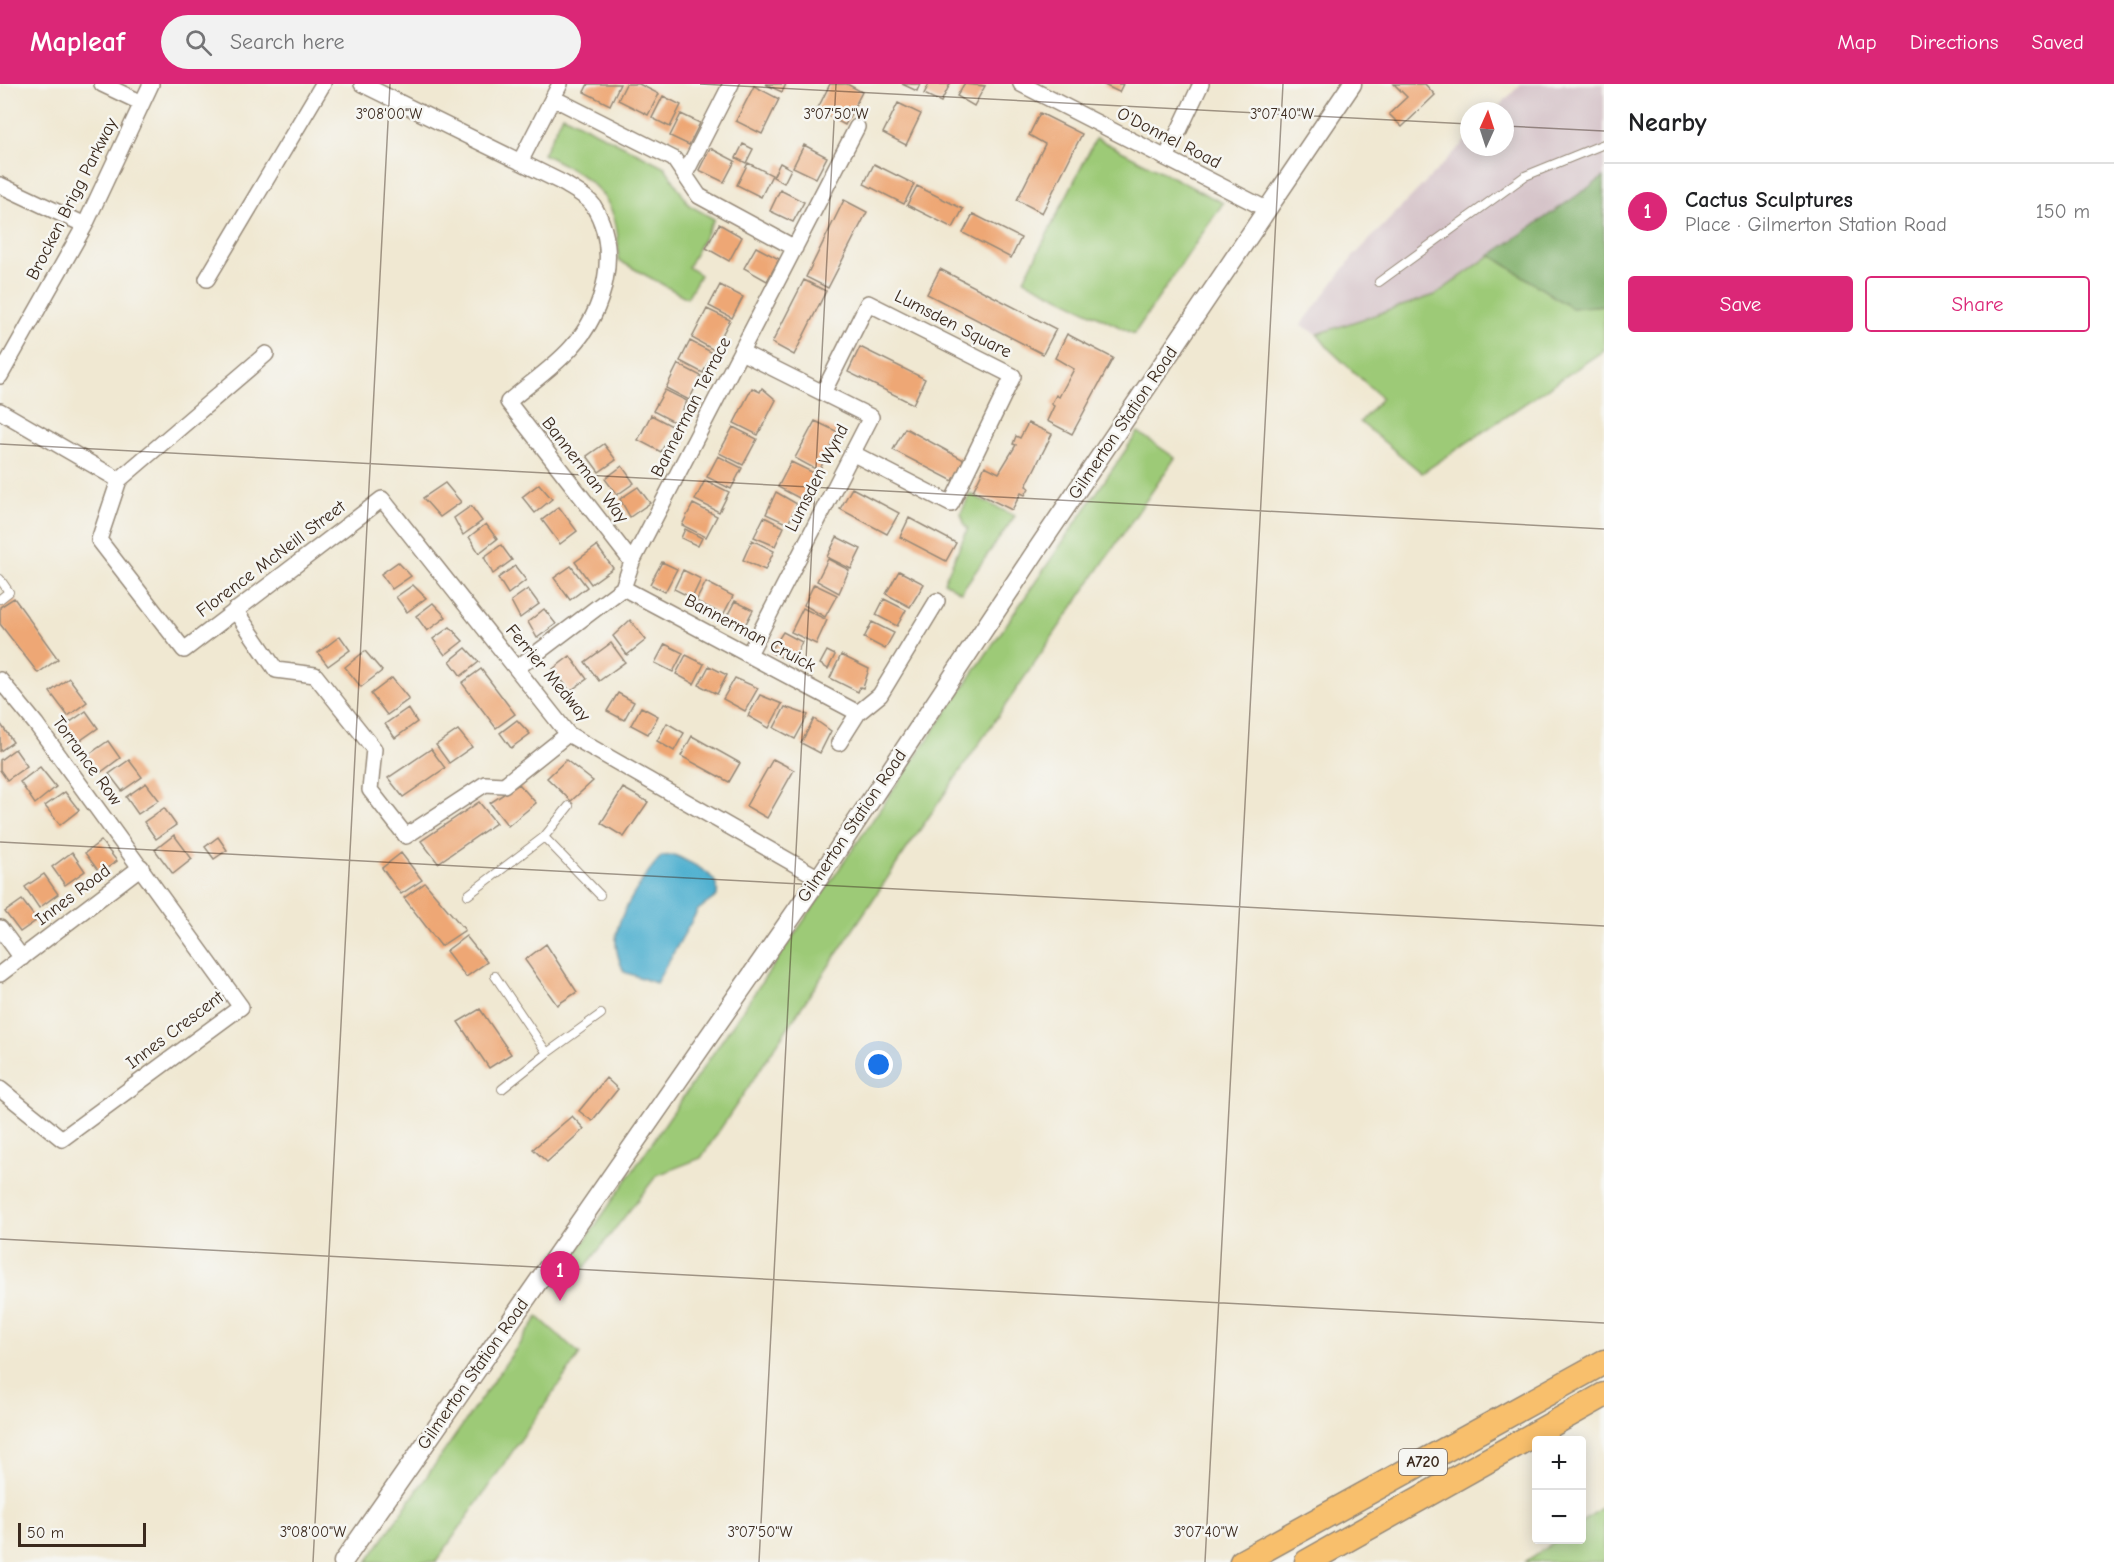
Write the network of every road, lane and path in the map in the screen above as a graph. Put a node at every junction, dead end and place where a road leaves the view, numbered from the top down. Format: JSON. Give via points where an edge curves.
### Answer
{"nodes":[{"id":1,"x":102,"y":84,"type":"edge"},
{"id":2,"x":151,"y":84,"type":"edge"},
{"id":3,"x":322,"y":84,"type":"edge"},
{"id":4,"x":362,"y":84,"type":"edge"},
{"id":5,"x":730,"y":84,"type":"edge"},
{"id":6,"x":1022,"y":84,"type":"edge"},
{"id":7,"x":1201,"y":84,"type":"edge"},
{"id":8,"x":1352,"y":84,"type":"edge"},
{"id":9,"x":381,"y":88,"type":"edge"},
{"id":10,"x":556,"y":91,"type":"edge"},
{"id":11,"x":142,"y":103,"type":"junction"},
{"id":12,"x":857,"y":127,"type":"dead end"},
{"id":13,"x":1604,"y":144,"type":"edge"},
{"id":14,"x":1166,"y":158,"type":"junction"},
{"id":15,"x":520,"y":162,"type":"junction"},
{"id":16,"x":685,"y":174,"type":"junction"},
{"id":17,"x":0,"y":186,"type":"edge"},
{"id":18,"x":1266,"y":209,"type":"junction"},
{"id":19,"x":85,"y":225,"type":"junction"},
{"id":20,"x":795,"y":248,"type":"junction"},
{"id":21,"x":207,"y":279,"type":"dead end"},
{"id":22,"x":1378,"y":282,"type":"dead end"},
{"id":23,"x":741,"y":351,"type":"junction"},
{"id":24,"x":266,"y":354,"type":"dead end"},
{"id":25,"x":0,"y":376,"type":"edge"},
{"id":26,"x":823,"y":393,"type":"junction"},
{"id":27,"x":0,"y":411,"type":"edge"},
{"id":28,"x":852,"y":453,"type":"junction"},
{"id":29,"x":119,"y":480,"type":"junction"},
{"id":30,"x":382,"y":499,"type":"joint"},
{"id":31,"x":632,"y":562,"type":"junction"},
{"id":32,"x":0,"y":579,"type":"edge"},
{"id":33,"x":623,"y":588,"type":"junction"},
{"id":34,"x":0,"y":598,"type":"edge"},
{"id":35,"x":938,"y":601,"type":"dead end"},
{"id":36,"x":235,"y":610,"type":"junction"},
{"id":37,"x":749,"y":654,"type":"junction"},
{"id":38,"x":517,"y":668,"type":"junction"},
{"id":39,"x":0,"y":680,"type":"edge"},
{"id":40,"x":858,"y":712,"type":"junction"},
{"id":41,"x":568,"y":734,"type":"junction"},
{"id":42,"x":839,"y":743,"type":"dead end"},
{"id":43,"x":569,"y":806,"type":"dead end"},
{"id":44,"x":544,"y":837,"type":"junction"},
{"id":45,"x":141,"y":867,"type":"junction"},
{"id":46,"x":819,"y":878,"type":"junction"},
{"id":47,"x":468,"y":895,"type":"dead end"},
{"id":48,"x":600,"y":895,"type":"dead end"},
{"id":49,"x":0,"y":928,"type":"edge"},
{"id":50,"x":22,"y":958,"type":"junction"},
{"id":51,"x":0,"y":974,"type":"edge"},
{"id":52,"x":495,"y":976,"type":"dead end"},
{"id":53,"x":601,"y":1014,"type":"dead end"},
{"id":54,"x":547,"y":1053,"type":"junction"},
{"id":55,"x":0,"y":1089,"type":"edge"},
{"id":56,"x":501,"y":1089,"type":"dead end"},
{"id":57,"x":1604,"y":1362,"type":"edge"},
{"id":58,"x":1604,"y":1395,"type":"edge"},
{"id":59,"x":343,"y":1562,"type":"edge"},
{"id":60,"x":1242,"y":1562,"type":"edge"},
{"id":61,"x":1307,"y":1562,"type":"edge"}],
"edges":[{"from":1,"to":11,"type":"street","name":"Brocken Brigg Parkway"},
{"from":2,"to":11,"type":"street","name":"Brocken Brigg Parkway"},
{"from":3,"to":21,"type":"street"},
{"from":4,"to":9,"type":"street"},
{"from":5,"to":16,"type":"street"},
{"from":6,"to":14,"type":"street","name":"O'Donnel Road"},
{"from":7,"to":14,"type":"street"},
{"from":8,"to":18,"type":"street","name":"Gilmerton Station Road"},
{"from":9,"to":15,"type":"street"},
{"from":10,"to":15,"type":"street"},
{"from":10,"to":16,"type":"street","via":[[674,159]]},
{"from":11,"to":19,"type":"street","name":"Brocken Brigg Parkway"},
{"from":12,"to":20,"type":"street","name":"Bannerman Terrace"},
{"from":13,"to":22,"type":"lane","via":[[1525,176]]},
{"from":14,"to":18,"type":"street","name":"O'Donnel Road"},
{"from":15,"to":31,"type":"street","name":"Bannerman Way","via":[[563,183],[592,203],[604,230],[609,259],[602,296],[588,327],[570,349],[508,402]]},
{"from":16,"to":20,"type":"street","via":[[699,196]]},
{"from":17,"to":19,"type":"street"},
{"from":18,"to":46,"type":"street","name":"Gilmerton Station Road"},
{"from":19,"to":25,"type":"street","name":"Brocken Brigg Parkway"},
{"from":20,"to":23,"type":"street","name":"Bannerman Terrace"},
{"from":23,"to":26,"type":"street","name":"Lumsden Wynd"},
{"from":23,"to":31,"type":"street","name":"Bannerman Terrace"},
{"from":24,"to":29,"type":"street"},
{"from":26,"to":28,"type":"street","name":"Lumsden Wynd","via":[[871,417]]},
{"from":26,"to":28,"type":"street","name":"Lumsden Square","via":[[868,303],[1013,376],[951,504]]},
{"from":27,"to":29,"type":"street"},
{"from":28,"to":37,"type":"street","name":"Lumsden Wynd"},
{"from":29,"to":36,"type":"street","name":"Florence McNeill Street","via":[[99,540],[184,650]]},
{"from":30,"to":36,"type":"street","name":"Florence McNeill Street"},
{"from":30,"to":38,"type":"street","name":"Ferrier Medway"},
{"from":31,"to":33,"type":"street","name":"Bannerman Terrace"},
{"from":32,"to":34,"type":"lane","via":[[9,592]]},
{"from":33,"to":37,"type":"street","name":"Bannerman Cruick"},
{"from":33,"to":38,"type":"street"},
{"from":35,"to":40,"type":"street","via":[[880,695]]},
{"from":36,"to":41,"type":"street","via":[[276,670],[315,675],[374,750],[370,790],[406,836],[485,784],[504,785]]},
{"from":37,"to":40,"type":"street","name":"Bannerman Cruick"},
{"from":38,"to":41,"type":"street","name":"Ferrier Medway"},
{"from":39,"to":45,"type":"street","name":"Torrance Row"},
{"from":40,"to":42,"type":"street"},
{"from":41,"to":46,"type":"street","name":"Ferrier Medway"},
{"from":43,"to":44,"type":"lane"},
{"from":44,"to":47,"type":"lane"},
{"from":44,"to":48,"type":"lane"},
{"from":45,"to":50,"type":"street","name":"Innes Road"},
{"from":45,"to":55,"type":"street","name":"Innes Crescent","via":[[241,1007],[62,1139]]},
{"from":46,"to":59,"type":"street","name":"Gilmerton Station Road"},
{"from":49,"to":50,"type":"street"},
{"from":50,"to":51,"type":"street","name":"Innes Road"},
{"from":52,"to":54,"type":"lane"},
{"from":53,"to":54,"type":"lane"},
{"from":54,"to":56,"type":"lane"},
{"from":57,"to":60,"type":"highway","number":"A720"},
{"from":58,"to":61,"type":"highway","number":"A720"}]}
